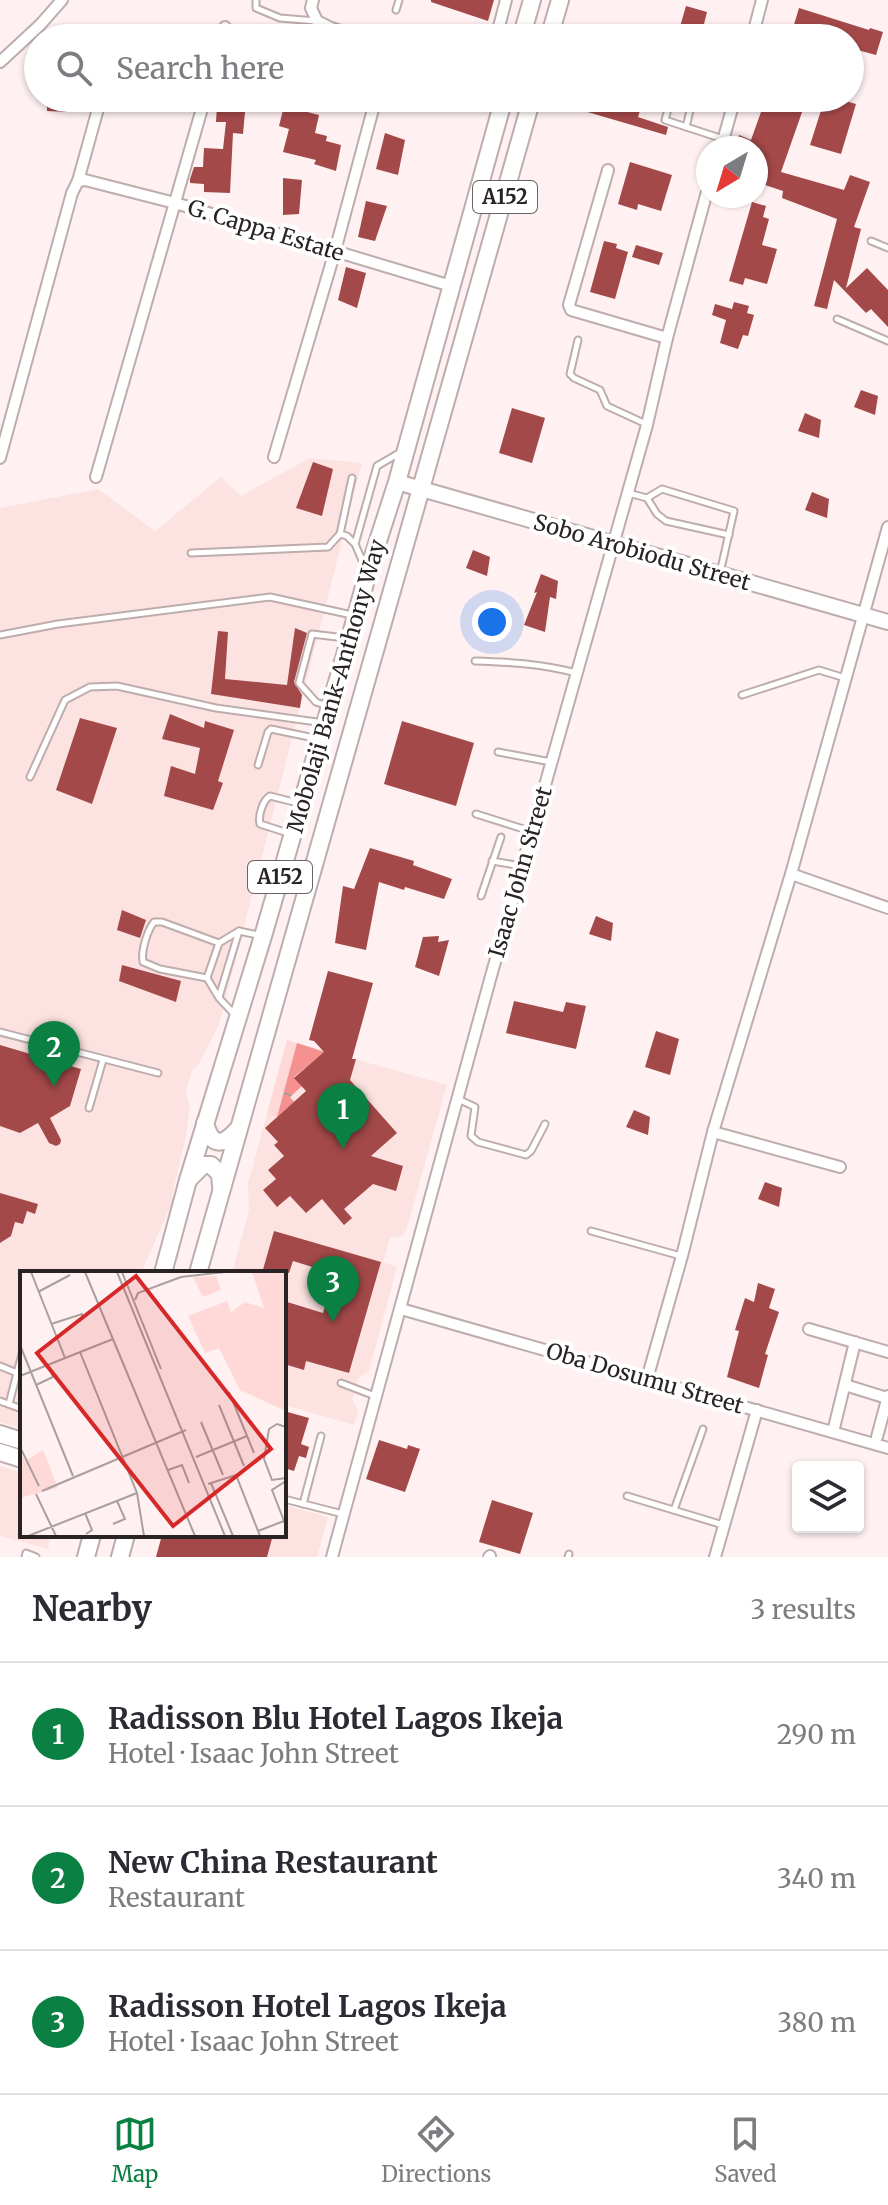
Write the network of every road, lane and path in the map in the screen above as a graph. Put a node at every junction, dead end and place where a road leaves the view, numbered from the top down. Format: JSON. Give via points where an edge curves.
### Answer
{"nodes":[{"id":1,"x":62,"y":0,"type":"edge"},
{"id":2,"x":256,"y":0,"type":"edge"},
{"id":3,"x":313,"y":0,"type":"edge"},
{"id":4,"x":399,"y":0,"type":"edge"},
{"id":5,"x":506,"y":0,"type":"edge"},
{"id":6,"x":532,"y":0,"type":"edge"},
{"id":7,"x":560,"y":0,"type":"edge"},
{"id":8,"x":762,"y":0,"type":"edge"},
{"id":9,"x":396,"y":10,"type":"dead end"},
{"id":10,"x":317,"y":21,"type":"junction"},
{"id":11,"x":41,"y":24,"type":"edge"},
{"id":12,"x":323,"y":24,"type":"edge"},
{"id":13,"x":500,"y":24,"type":"edge"},
{"id":14,"x":525,"y":24,"type":"edge"},
{"id":15,"x":553,"y":24,"type":"edge"},
{"id":16,"x":756,"y":24,"type":"edge"},
{"id":17,"x":24,"y":40,"type":"edge"},
{"id":18,"x":0,"y":62,"type":"edge"},
{"id":19,"x":97,"y":112,"type":"edge"},
{"id":20,"x":201,"y":112,"type":"edge"},
{"id":21,"x":372,"y":112,"type":"edge"},
{"id":22,"x":500,"y":112,"type":"edge"},
{"id":23,"x":528,"y":112,"type":"edge"},
{"id":24,"x":667,"y":112,"type":"edge"},
{"id":25,"x":690,"y":112,"type":"edge"},
{"id":26,"x":731,"y":112,"type":"edge"},
{"id":27,"x":686,"y":127,"type":"junction"},
{"id":28,"x":706,"y":136,"type":"edge"},
{"id":29,"x":724,"y":136,"type":"edge"},
{"id":30,"x":608,"y":170,"type":"dead end"},
{"id":31,"x":78,"y":181,"type":"junction"},
{"id":32,"x":175,"y":203,"type":"junction"},
{"id":33,"x":703,"y":208,"type":"edge"},
{"id":34,"x":871,"y":241,"type":"dead end"},
{"id":35,"x":888,"y":248,"type":"edge"},
{"id":36,"x":335,"y":251,"type":"junction"},
{"id":37,"x":451,"y":286,"type":"junction"},
{"id":38,"x":837,"y":319,"type":"dead end"},
{"id":39,"x":667,"y":338,"type":"junction"},
{"id":40,"x":578,"y":340,"type":"dead end"},
{"id":41,"x":888,"y":341,"type":"edge"},
{"id":42,"x":647,"y":425,"type":"junction"},
{"id":43,"x":406,"y":449,"type":"junction"},
{"id":44,"x":274,"y":457,"type":"dead end"},
{"id":45,"x":0,"y":458,"type":"edge"},
{"id":46,"x":96,"y":477,"type":"dead end"},
{"id":47,"x":352,"y":478,"type":"dead end"},
{"id":48,"x":397,"y":482,"type":"junction"},
{"id":49,"x":422,"y":489,"type":"junction"},
{"id":50,"x":628,"y":493,"type":"junction"},
{"id":51,"x":647,"y":498,"type":"junction"},
{"id":52,"x":888,"y":527,"type":"edge"},
{"id":53,"x":340,"y":534,"type":"junction"},
{"id":54,"x":729,"y":535,"type":"junction"},
{"id":55,"x":355,"y":544,"type":"junction"},
{"id":56,"x":614,"y":544,"type":"junction"},
{"id":57,"x":191,"y":553,"type":"dead end"},
{"id":58,"x":368,"y":572,"type":"junction"},
{"id":59,"x":720,"y":574,"type":"junction"},
{"id":60,"x":864,"y":615,"type":"junction"},
{"id":61,"x":356,"y":617,"type":"junction"},
{"id":62,"x":888,"y":622,"type":"edge"},
{"id":63,"x":0,"y":635,"type":"edge"},
{"id":64,"x":350,"y":638,"type":"junction"},
{"id":65,"x":475,"y":661,"type":"dead end"},
{"id":66,"x":577,"y":673,"type":"junction"},
{"id":67,"x":846,"y":678,"type":"junction"},
{"id":68,"x":742,"y":695,"type":"dead end"},
{"id":69,"x":330,"y":706,"type":"junction"},
{"id":70,"x":322,"y":732,"type":"junction"},
{"id":71,"x":498,"y":752,"type":"dead end"},
{"id":72,"x":552,"y":762,"type":"junction"},
{"id":73,"x":258,"y":765,"type":"dead end"},
{"id":74,"x":30,"y":777,"type":"dead end"},
{"id":75,"x":302,"y":803,"type":"junction"},
{"id":76,"x":476,"y":814,"type":"dead end"},
{"id":77,"x":533,"y":832,"type":"junction"},
{"id":78,"x":293,"y":834,"type":"junction"},
{"id":79,"x":501,"y":837,"type":"dead end"},
{"id":80,"x":492,"y":861,"type":"junction"},
{"id":81,"x":523,"y":867,"type":"junction"},
{"id":82,"x":791,"y":874,"type":"junction"},
{"id":83,"x":481,"y":896,"type":"dead end"},
{"id":84,"x":888,"y":908,"type":"edge"},
{"id":85,"x":239,"y":931,"type":"junction"},
{"id":86,"x":263,"y":936,"type":"junction"},
{"id":87,"x":219,"y":943,"type":"junction"},
{"id":88,"x":207,"y":978,"type":"junction"},
{"id":89,"x":219,"y":998,"type":"junction"},
{"id":90,"x":238,"y":1018,"type":"junction"},
{"id":91,"x":0,"y":1032,"type":"edge"},
{"id":92,"x":103,"y":1060,"type":"junction"},
{"id":93,"x":158,"y":1073,"type":"dead end"},
{"id":94,"x":284,"y":1093,"type":"dead end"},
{"id":95,"x":292,"y":1096,"type":"dead end"},
{"id":96,"x":457,"y":1099,"type":"junction"},
{"id":97,"x":89,"y":1108,"type":"dead end"},
{"id":98,"x":205,"y":1123,"type":"junction"},
{"id":99,"x":545,"y":1124,"type":"dead end"},
{"id":100,"x":237,"y":1130,"type":"junction"},
{"id":101,"x":713,"y":1132,"type":"junction"},
{"id":102,"x":840,"y":1167,"type":"dead end"},
{"id":103,"x":188,"y":1180,"type":"junction"},
{"id":104,"x":221,"y":1191,"type":"junction"},
{"id":105,"x":591,"y":1231,"type":"dead end"},
{"id":106,"x":682,"y":1256,"type":"junction"},
{"id":107,"x":164,"y":1271,"type":"edge"},
{"id":108,"x":199,"y":1271,"type":"edge"},
{"id":109,"x":401,"y":1309,"type":"junction"},
{"id":110,"x":809,"y":1329,"type":"dead end"},
{"id":111,"x":855,"y":1342,"type":"junction"},
{"id":112,"x":888,"y":1352,"type":"edge"},
{"id":113,"x":0,"y":1366,"type":"edge"},
{"id":114,"x":20,"y":1374,"type":"edge"},
{"id":115,"x":647,"y":1379,"type":"junction"},
{"id":116,"x":341,"y":1383,"type":"dead end"},
{"id":117,"x":845,"y":1385,"type":"junction"},
{"id":118,"x":375,"y":1396,"type":"junction"},
{"id":119,"x":888,"y":1397,"type":"edge"},
{"id":120,"x":0,"y":1401,"type":"edge"},
{"id":121,"x":9,"y":1404,"type":"junction"},
{"id":122,"x":20,"y":1408,"type":"edge"},
{"id":123,"x":757,"y":1410,"type":"junction"},
{"id":124,"x":703,"y":1429,"type":"dead end"},
{"id":125,"x":833,"y":1432,"type":"junction"},
{"id":126,"x":881,"y":1433,"type":"edge"},
{"id":127,"x":0,"y":1434,"type":"edge"},
{"id":128,"x":321,"y":1436,"type":"dead end"},
{"id":129,"x":20,"y":1440,"type":"edge"},
{"id":130,"x":888,"y":1448,"type":"edge"},
{"id":131,"x":0,"y":1452,"type":"edge"},
{"id":132,"x":20,"y":1458,"type":"edge"},
{"id":133,"x":627,"y":1496,"type":"dead end"},
{"id":134,"x":286,"y":1500,"type":"edge"},
{"id":135,"x":303,"y":1504,"type":"junction"},
{"id":136,"x":674,"y":1510,"type":"junction"},
{"id":137,"x":343,"y":1514,"type":"junction"},
{"id":138,"x":724,"y":1525,"type":"junction"},
{"id":139,"x":91,"y":1537,"type":"edge"},
{"id":140,"x":125,"y":1537,"type":"edge"},
{"id":141,"x":25,"y":1557,"type":"edge"},
{"id":142,"x":36,"y":1557,"type":"edge"},
{"id":143,"x":86,"y":1557,"type":"edge"},
{"id":144,"x":120,"y":1557,"type":"edge"},
{"id":145,"x":332,"y":1557,"type":"edge"},
{"id":146,"x":715,"y":1557,"type":"edge"}],
"edges":[{"from":1,"to":11,"type":"street"},
{"from":2,"to":10,"type":"lane","via":[[256,8],[280,18]]},
{"from":3,"to":10,"type":"street"},
{"from":4,"to":9,"type":"lane"},
{"from":5,"to":13,"type":"street"},
{"from":6,"to":14,"type":"main road"},
{"from":7,"to":15,"type":"main road"},
{"from":8,"to":16,"type":"street"},
{"from":10,"to":12,"type":"street"},
{"from":17,"to":18,"type":"street"},
{"from":19,"to":31,"type":"street"},
{"from":20,"to":32,"type":"street"},
{"from":21,"to":36,"type":"street"},
{"from":22,"to":37,"type":"main road","name":"Mobolaji Bank-Anthony Way","number":"A152"},
{"from":23,"to":49,"type":"main road","name":"Mobolaji Bank-Anthony Way","number":"A152"},
{"from":24,"to":27,"type":"lane","via":[[665,120]]},
{"from":25,"to":27,"type":"lane"},
{"from":26,"to":29,"type":"street"},
{"from":27,"to":28,"type":"lane"},
{"from":30,"to":39,"type":"street","via":[[569,305],[571,310]]},
{"from":31,"to":32,"type":"street","name":"G. Cappa Estate"},
{"from":31,"to":45,"type":"street"},
{"from":32,"to":36,"type":"street","name":"G. Cappa Estate"},
{"from":32,"to":46,"type":"street"},
{"from":33,"to":39,"type":"street","name":"Isaac John Street"},
{"from":34,"to":35,"type":"lane"},
{"from":36,"to":37,"type":"street","name":"G. Cappa Estate"},
{"from":36,"to":44,"type":"street"},
{"from":37,"to":43,"type":"main road","name":"Mobolaji Bank-Anthony Way","number":"A152"},
{"from":38,"to":41,"type":"lane"},
{"from":39,"to":42,"type":"street","name":"Isaac John Street"},
{"from":40,"to":42,"type":"lane","via":[[570,374],[600,390],[607,406]]},
{"from":42,"to":50,"type":"street","name":"Isaac John Street"},
{"from":43,"to":48,"type":"main road","name":"Mobolaji Bank-Anthony Way","number":"A152"},
{"from":43,"to":55,"type":"lane","via":[[377,466]]},
{"from":47,"to":53,"type":"lane"},
{"from":48,"to":49,"type":"street","name":"Sobo Arobiodu Street"},
{"from":48,"to":58,"type":"main road","name":"Mobolaji Bank-Anthony Way","number":"A152"},
{"from":49,"to":56,"type":"street","name":"Sobo Arobiodu Street"},
{"from":49,"to":100,"type":"main road","name":"Mobolaji Bank-Anthony Way","number":"A152"},
{"from":50,"to":51,"type":"lane"},
{"from":50,"to":56,"type":"street","name":"Isaac John Street"},
{"from":51,"to":54,"type":"lane","via":[[666,521]]},
{"from":51,"to":54,"type":"lane","via":[[662,489],[734,511]]},
{"from":52,"to":60,"type":"street"},
{"from":53,"to":55,"type":"lane"},
{"from":53,"to":57,"type":"lane","via":[[328,547]]},
{"from":54,"to":59,"type":"lane"},
{"from":55,"to":58,"type":"lane"},
{"from":56,"to":59,"type":"street","name":"Sobo Arobiodu Street"},
{"from":56,"to":66,"type":"street","name":"Isaac John Street"},
{"from":58,"to":61,"type":"main road","name":"Mobolaji Bank-Anthony Way","number":"A152"},
{"from":59,"to":60,"type":"street","name":"Sobo Arobiodu Street"},
{"from":60,"to":62,"type":"street","name":"Sobo Arobiodu Street"},
{"from":60,"to":67,"type":"street"},
{"from":61,"to":63,"type":"lane","via":[[270,597]]},
{"from":61,"to":64,"type":"main road","name":"Mobolaji Bank-Anthony Way","number":"A152"},
{"from":64,"to":69,"type":"main road","name":"Mobolaji Bank-Anthony Way","number":"A152"},
{"from":64,"to":69,"type":"lane","via":[[312,634],[299,683],[316,702]]},
{"from":65,"to":66,"type":"lane"},
{"from":66,"to":72,"type":"street","name":"Isaac John Street"},
{"from":67,"to":68,"type":"lane","via":[[819,670]]},
{"from":67,"to":82,"type":"street"},
{"from":69,"to":70,"type":"main road","name":"Mobolaji Bank-Anthony Way","number":"A152"},
{"from":70,"to":73,"type":"lane","via":[[271,729]]},
{"from":70,"to":74,"type":"lane","via":[[117,686],[90,687],[65,700]]},
{"from":70,"to":75,"type":"main road","name":"Mobolaji Bank-Anthony Way","number":"A152"},
{"from":71,"to":72,"type":"lane"},
{"from":72,"to":77,"type":"street","name":"Isaac John Street"},
{"from":75,"to":78,"type":"main road","name":"Mobolaji Bank-Anthony Way","number":"A152"},
{"from":75,"to":78,"type":"lane","via":[[270,796],[264,801],[260,824]]},
{"from":76,"to":77,"type":"lane"},
{"from":77,"to":81,"type":"street","name":"Isaac John Street"},
{"from":78,"to":86,"type":"main road","name":"Mobolaji Bank-Anthony Way","number":"A152"},
{"from":79,"to":80,"type":"lane"},
{"from":80,"to":81,"type":"lane"},
{"from":80,"to":83,"type":"lane"},
{"from":81,"to":96,"type":"street","name":"Isaac John Street"},
{"from":82,"to":84,"type":"street"},
{"from":82,"to":101,"type":"street"},
{"from":85,"to":86,"type":"lane"},
{"from":85,"to":87,"type":"lane"},
{"from":85,"to":89,"type":"lane"},
{"from":86,"to":90,"type":"main road","name":"Mobolaji Bank-Anthony Way","number":"A152"},
{"from":87,"to":88,"type":"lane"},
{"from":87,"to":88,"type":"lane","via":[[162,922],[150,927],[143,962]]},
{"from":88,"to":89,"type":"lane"},
{"from":89,"to":90,"type":"lane"},
{"from":90,"to":98,"type":"main road","name":"Mobolaji Bank-Anthony Way","number":"A152"},
{"from":91,"to":92,"type":"lane"},
{"from":92,"to":93,"type":"lane"},
{"from":92,"to":97,"type":"lane"},
{"from":94,"to":95,"type":"path"},
{"from":96,"to":99,"type":"lane","via":[[475,1107],[471,1136],[478,1142],[526,1155]]},
{"from":96,"to":109,"type":"street","name":"Isaac John Street"},
{"from":98,"to":100,"type":"main road","via":[[214,1141],[229,1140]]},
{"from":98,"to":103,"type":"main road","name":"Mobolaji Bank-Anthony Way","number":"A152"},
{"from":100,"to":104,"type":"main road","name":"Mobolaji Bank-Anthony Way","number":"A152"},
{"from":101,"to":102,"type":"street"},
{"from":101,"to":106,"type":"street"},
{"from":103,"to":104,"type":"main road","via":[[203,1165],[211,1165],[220,1174]]},
{"from":103,"to":107,"type":"main road","name":"Mobolaji Bank-Anthony Way","number":"A152"},
{"from":104,"to":108,"type":"main road","name":"Mobolaji Bank-Anthony Way","number":"A152"},
{"from":105,"to":106,"type":"lane"},
{"from":106,"to":115,"type":"street"},
{"from":109,"to":115,"type":"street","name":"Oba Dosumu Street"},
{"from":109,"to":118,"type":"street","name":"Isaac John Street"},
{"from":110,"to":111,"type":"street"},
{"from":111,"to":112,"type":"street"},
{"from":111,"to":117,"type":"street"},
{"from":113,"to":114,"type":"lane"},
{"from":114,"to":121,"type":"lane"},
{"from":115,"to":123,"type":"street","name":"Oba Dosumu Street"},
{"from":116,"to":118,"type":"lane"},
{"from":117,"to":119,"type":"street"},
{"from":117,"to":125,"type":"street"},
{"from":118,"to":137,"type":"street","name":"Isaac John Street"},
{"from":119,"to":126,"type":"street"},
{"from":120,"to":121,"type":"lane"},
{"from":121,"to":122,"type":"lane"},
{"from":123,"to":125,"type":"street","name":"Oba Dosumu Street"},
{"from":123,"to":138,"type":"street"},
{"from":124,"to":136,"type":"lane"},
{"from":125,"to":130,"type":"street","name":"Oba Dosumu Street"},
{"from":127,"to":129,"type":"main road"},
{"from":128,"to":135,"type":"lane"},
{"from":131,"to":132,"type":"main road"},
{"from":133,"to":136,"type":"lane"},
{"from":134,"to":135,"type":"lane"},
{"from":135,"to":137,"type":"lane"},
{"from":136,"to":138,"type":"lane"},
{"from":137,"to":145,"type":"street","name":"Isaac John Street"},
{"from":138,"to":146,"type":"street"},
{"from":139,"to":143,"type":"main road"},
{"from":140,"to":144,"type":"main road"},
{"from":141,"to":142,"type":"lane"}]}
